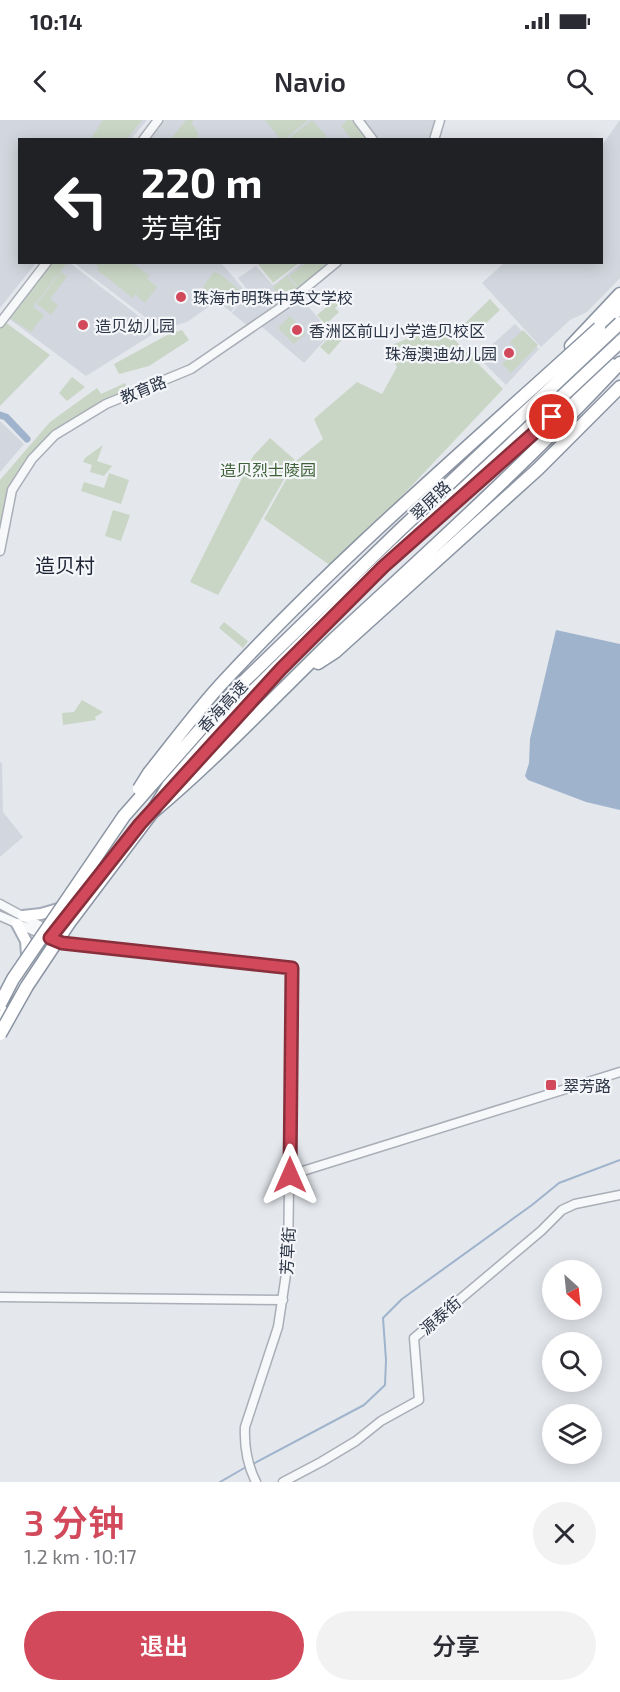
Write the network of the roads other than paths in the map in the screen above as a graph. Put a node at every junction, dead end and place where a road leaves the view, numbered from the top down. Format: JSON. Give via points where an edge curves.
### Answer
{"nodes":[{"id":1,"x":158,"y":120,"type":"edge"},
{"id":2,"x":358,"y":120,"type":"edge"},
{"id":3,"x":440,"y":120,"type":"edge"},
{"id":4,"x":144,"y":138,"type":"edge"},
{"id":5,"x":372,"y":138,"type":"edge"},
{"id":6,"x":435,"y":138,"type":"edge"},
{"id":7,"x":45,"y":264,"type":"edge"},
{"id":8,"x":335,"y":264,"type":"edge"},
{"id":9,"x":620,"y":294,"type":"edge"},
{"id":10,"x":620,"y":308,"type":"edge"},
{"id":11,"x":620,"y":318,"type":"edge"},
{"id":12,"x":0,"y":323,"type":"edge"},
{"id":13,"x":620,"y":323,"type":"edge"},
{"id":14,"x":620,"y":342,"type":"edge"},
{"id":15,"x":620,"y":357,"type":"edge"},
{"id":16,"x":620,"y":363,"type":"edge"},
{"id":17,"x":531,"y":385,"type":"joint"},
{"id":18,"x":620,"y":387,"type":"edge"},
{"id":19,"x":474,"y":458,"type":"junction"},
{"id":20,"x":0,"y":551,"type":"edge"},
{"id":21,"x":294,"y":678,"type":"junction"},
{"id":22,"x":151,"y":814,"type":"junction"},
{"id":23,"x":124,"y":816,"type":"junction"},
{"id":24,"x":0,"y":904,"type":"edge"},
{"id":25,"x":58,"y":909,"type":"junction"},
{"id":26,"x":0,"y":916,"type":"edge"},
{"id":27,"x":20,"y":920,"type":"junction"},
{"id":28,"x":41,"y":931,"type":"junction"},
{"id":29,"x":52,"y":936,"type":"junction"},
{"id":30,"x":27,"y":954,"type":"junction"},
{"id":31,"x":0,"y":997,"type":"edge"},
{"id":32,"x":0,"y":1004,"type":"edge"},
{"id":33,"x":0,"y":1022,"type":"edge"},
{"id":34,"x":0,"y":1034,"type":"edge"},
{"id":35,"x":620,"y":1072,"type":"edge"},
{"id":36,"x":290,"y":1175,"type":"junction"},
{"id":37,"x":620,"y":1195,"type":"edge"},
{"id":38,"x":0,"y":1297,"type":"edge"},
{"id":39,"x":283,"y":1300,"type":"junction"},
{"id":40,"x":256,"y":1482,"type":"edge"},
{"id":41,"x":283,"y":1482,"type":"edge"}],
"edges":[{"from":1,"to":4,"type":"street"},
{"from":2,"to":5,"type":"street"},
{"from":3,"to":6,"type":"street"},
{"from":7,"to":12,"type":"street"},
{"from":8,"to":20,"type":"street","name":"教育路","via":[[286,304],[191,369],[106,404],[55,435],[32,459],[12,490]]},
{"from":9,"to":17,"type":"highway"},
{"from":10,"to":23,"type":"highway","bridge":true,"via":[[303,599],[216,691],[149,773]]},
{"from":11,"to":19,"type":"main road","name":"翠屏路"},
{"from":13,"to":23,"type":"highway","name":"香海高速","bridge":true,"via":[[234,691]]},
{"from":14,"to":22,"type":"highway","name":"香海高速","bridge":true,"via":[[264,680],[168,786]]},
{"from":15,"to":29,"type":"main road","name":"翠屏路","via":[[383,567],[281,669],[140,824]]},
{"from":16,"to":21,"type":"highway","via":[[505,480]]},
{"from":17,"to":19,"type":"main road"},
{"from":18,"to":21,"type":"highway","via":[[538,469],[335,652]]},
{"from":19,"to":25,"type":"main road","name":"翠屏路","via":[[269,657],[123,822]]},
{"from":21,"to":22,"type":"highway"},
{"from":22,"to":34,"type":"highway","name":"香海高速","bridge":true,"via":[[69,923]]},
{"from":23,"to":32,"type":"highway","name":"香海高速","bridge":true},
{"from":24,"to":27,"type":"street"},
{"from":25,"to":27,"type":"main road"},
{"from":25,"to":28,"type":"main road","name":"翠屏路"},
{"from":26,"to":27,"type":"street"},
{"from":27,"to":28,"type":"street"},
{"from":27,"to":30,"type":"main road"},
{"from":28,"to":29,"type":"street"},
{"from":28,"to":30,"type":"main road","name":"翠屏路"},
{"from":29,"to":33,"type":"main road","name":"翠屏路"},
{"from":29,"to":36,"type":"street","name":"芳草街","via":[[62,943],[292,968]]},
{"from":30,"to":31,"type":"main road","name":"翠屏路"},
{"from":35,"to":36,"type":"street"},
{"from":36,"to":39,"type":"street","name":"芳草街"},
{"from":37,"to":41,"type":"street","name":"源泰街","via":[[562,1210],[414,1338],[419,1400]]},
{"from":38,"to":39,"type":"street"},
{"from":39,"to":40,"type":"street","name":"芳草街","via":[[245,1427],[244,1444]]}]}
